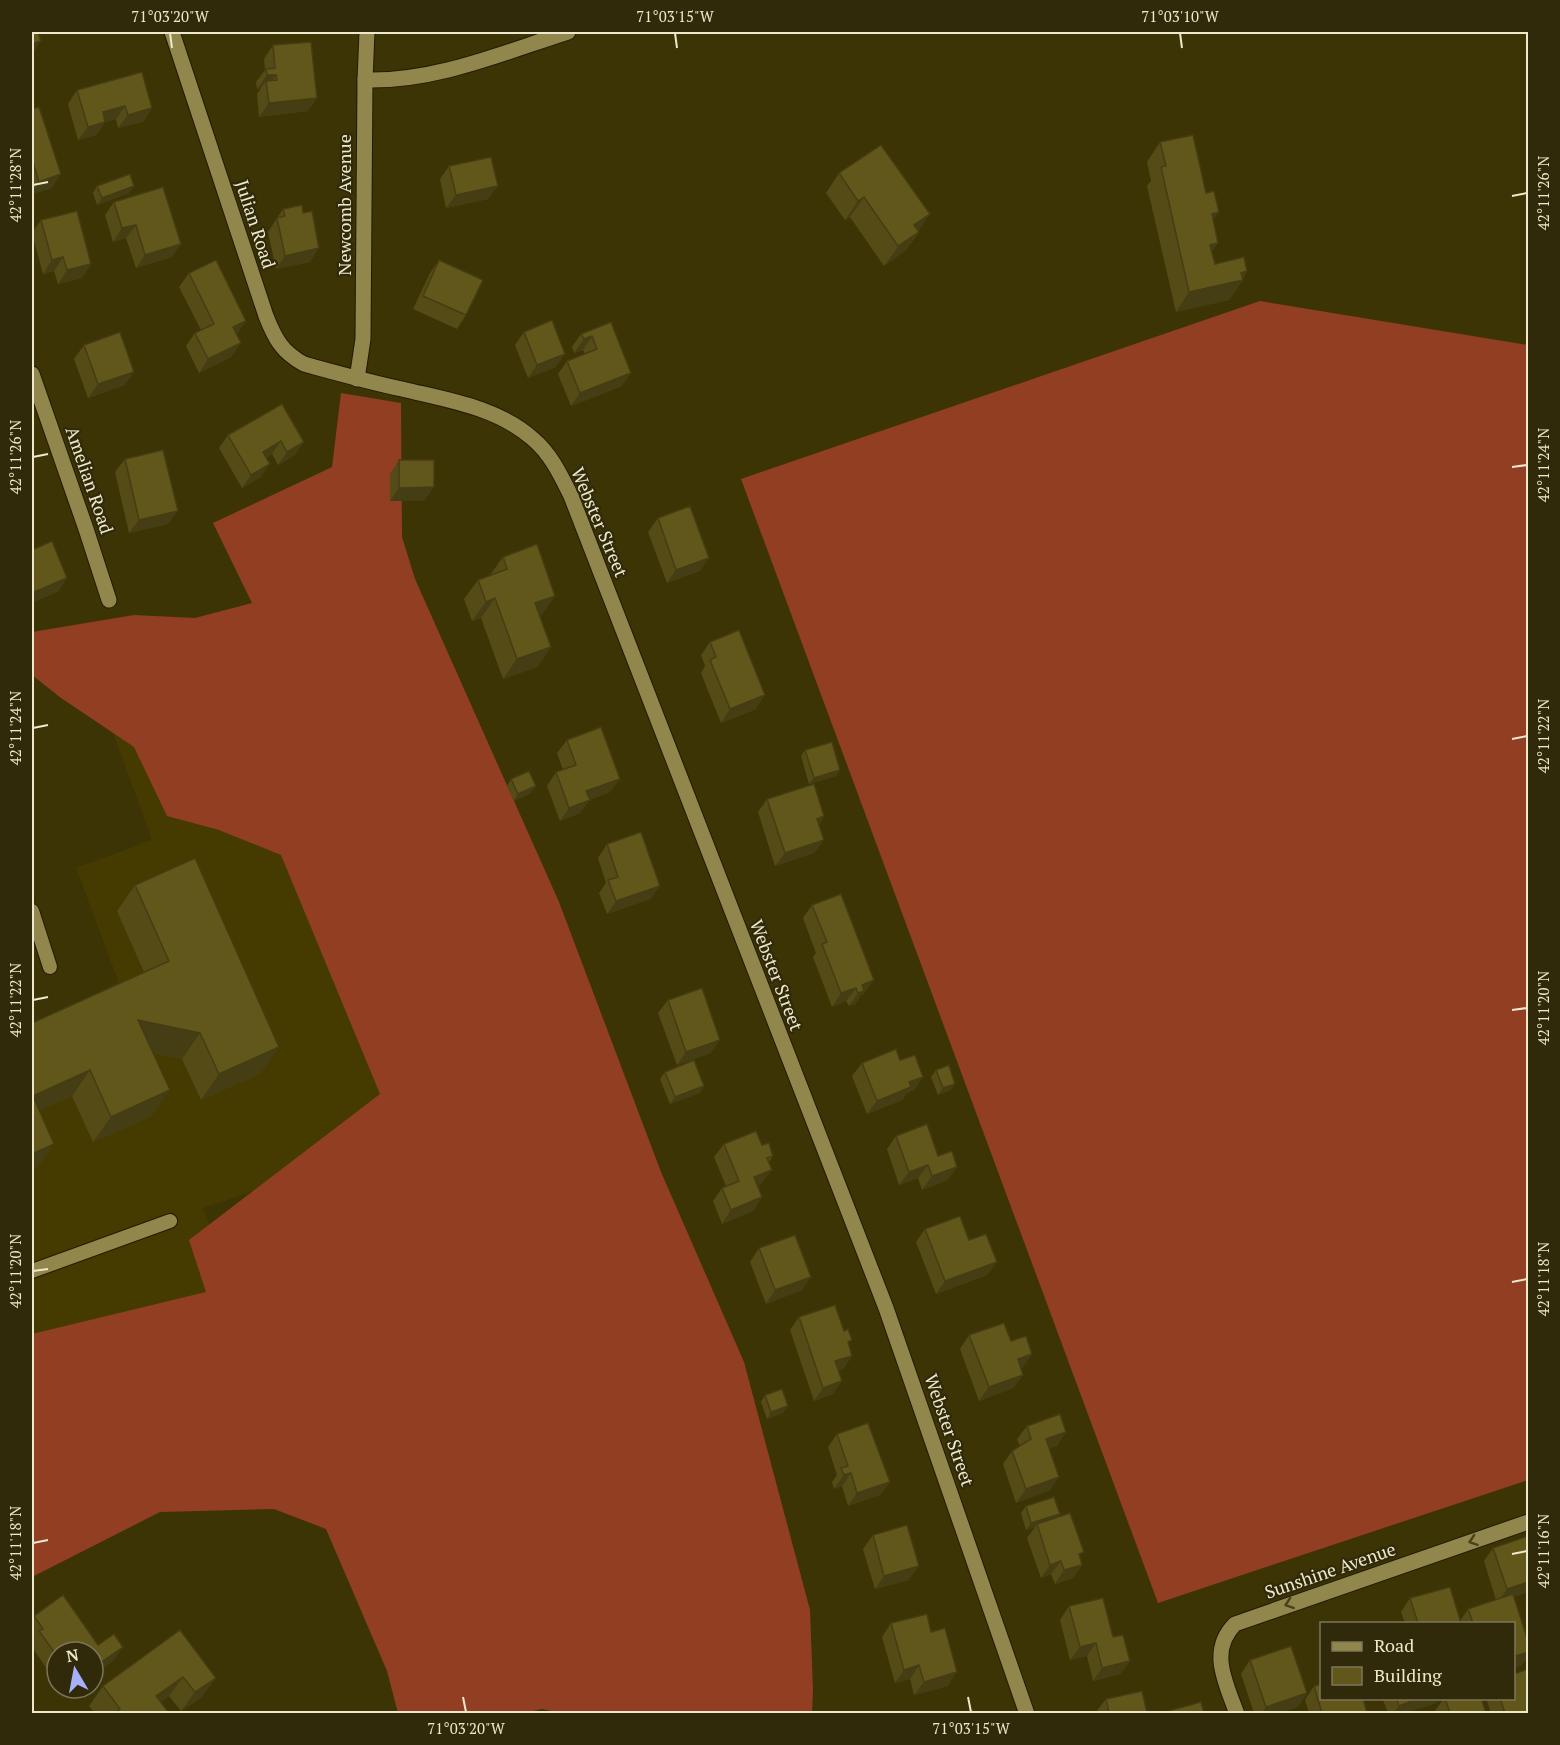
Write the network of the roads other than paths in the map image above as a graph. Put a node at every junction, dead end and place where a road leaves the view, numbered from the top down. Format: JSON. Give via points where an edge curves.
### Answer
{"nodes":[{"id":1,"x":172,"y":32,"type":"edge"},
{"id":2,"x":367,"y":32,"type":"edge"},
{"id":3,"x":568,"y":32,"type":"edge"},
{"id":4,"x":365,"y":80,"type":"junction"},
{"id":5,"x":32,"y":374,"type":"edge"},
{"id":6,"x":357,"y":379,"type":"junction"},
{"id":7,"x":109,"y":600,"type":"dead end"},
{"id":8,"x":32,"y":911,"type":"edge"},
{"id":9,"x":50,"y":967,"type":"dead end"},
{"id":10,"x":170,"y":1221,"type":"dead end"},
{"id":11,"x":32,"y":1271,"type":"edge"},
{"id":12,"x":1528,"y":1522,"type":"edge"},
{"id":13,"x":1027,"y":1713,"type":"edge"},
{"id":14,"x":1237,"y":1713,"type":"edge"}],
"edges":[{"from":1,"to":6,"type":"street","name":"Julian Road","via":[[279,345],[304,364]]},
{"from":2,"to":4,"type":"street","name":"Newcomb Avenue"},
{"from":3,"to":4,"type":"street","via":[[423,77]]},
{"from":4,"to":6,"type":"street","name":"Newcomb Avenue","via":[[363,339]]},
{"from":5,"to":7,"type":"street","name":"Amelian Road"},
{"from":6,"to":13,"type":"street","name":"Webster Street","via":[[470,406],[503,418],[535,440],[566,485],[886,1308]]},
{"from":8,"to":9,"type":"lane"},
{"from":10,"to":11,"type":"lane"},
{"from":12,"to":14,"type":"street","name":"Sunshine Avenue","one_way":true,"via":[[1235,1624],[1220,1647],[1225,1680]]}]}
